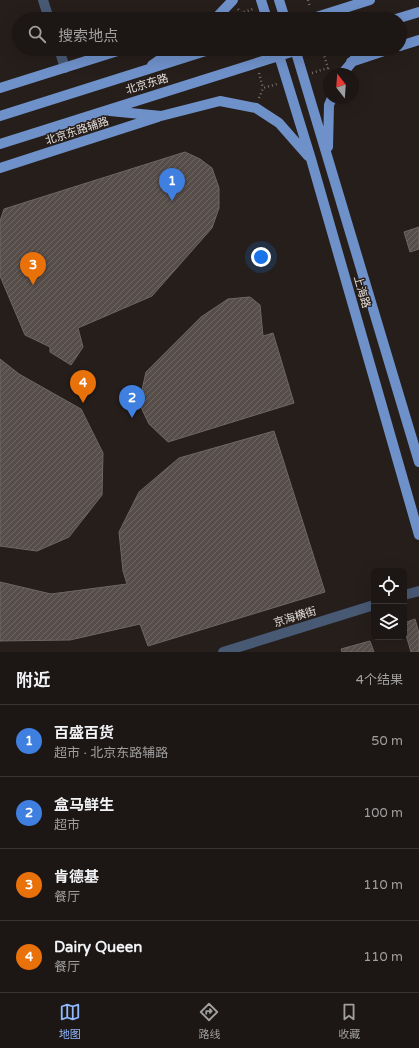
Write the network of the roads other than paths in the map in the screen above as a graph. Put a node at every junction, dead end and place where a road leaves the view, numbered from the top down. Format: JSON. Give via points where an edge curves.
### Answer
{"nodes":[{"id":1,"x":43,"y":0,"type":"edge"},
{"id":2,"x":234,"y":0,"type":"edge"},
{"id":3,"x":261,"y":0,"type":"edge"},
{"id":4,"x":279,"y":0,"type":"edge"},
{"id":5,"x":370,"y":0,"type":"edge"},
{"id":6,"x":47,"y":12,"type":"edge"},
{"id":7,"x":222,"y":12,"type":"edge"},
{"id":8,"x":265,"y":12,"type":"edge"},
{"id":9,"x":283,"y":12,"type":"edge"},
{"id":10,"x":332,"y":12,"type":"edge"},
{"id":11,"x":419,"y":40,"type":"edge"},
{"id":12,"x":407,"y":44,"type":"edge"},
{"id":13,"x":61,"y":56,"type":"edge"},
{"id":14,"x":102,"y":56,"type":"edge"},
{"id":15,"x":165,"y":56,"type":"edge"},
{"id":16,"x":190,"y":56,"type":"edge"},
{"id":17,"x":269,"y":56,"type":"edge"},
{"id":18,"x":279,"y":56,"type":"edge"},
{"id":19,"x":299,"y":56,"type":"edge"},
{"id":20,"x":357,"y":56,"type":"edge"},
{"id":21,"x":369,"y":56,"type":"edge"},
{"id":22,"x":351,"y":62,"type":"junction"},
{"id":23,"x":65,"y":68,"type":"junction"},
{"id":24,"x":346,"y":68,"type":"edge"},
{"id":25,"x":143,"y":71,"type":"junction"},
{"id":26,"x":0,"y":88,"type":"edge"},
{"id":27,"x":329,"y":104,"type":"edge"},
{"id":28,"x":104,"y":110,"type":"junction"},
{"id":29,"x":0,"y":116,"type":"edge"},
{"id":30,"x":162,"y":116,"type":"junction"},
{"id":31,"x":0,"y":144,"type":"edge"},
{"id":32,"x":327,"y":155,"type":"junction"},
{"id":33,"x":311,"y":160,"type":"junction"},
{"id":34,"x":0,"y":168,"type":"edge"},
{"id":35,"x":419,"y":462,"type":"edge"},
{"id":36,"x":419,"y":535,"type":"edge"},
{"id":37,"x":419,"y":591,"type":"edge"},
{"id":38,"x":407,"y":595,"type":"edge"},
{"id":39,"x":371,"y":606,"type":"edge"},
{"id":40,"x":223,"y":652,"type":"edge"}],
"edges":[{"from":1,"to":6,"type":"street"},
{"from":2,"to":7,"type":"main road"},
{"from":3,"to":8,"type":"main road"},
{"from":4,"to":9,"type":"main road"},
{"from":5,"to":10,"type":"main road"},
{"from":11,"to":12,"type":"main road"},
{"from":13,"to":23,"type":"street"},
{"from":14,"to":23,"type":"main road"},
{"from":15,"to":25,"type":"main road"},
{"from":16,"to":25,"type":"main road","name":"北京东路"},
{"from":17,"to":28,"type":"main road","name":"北京东路"},
{"from":18,"to":33,"type":"main road","name":"上海路"},
{"from":19,"to":32,"type":"main road","name":"上海路"},
{"from":20,"to":22,"type":"main road"},
{"from":21,"to":22,"type":"main road"},
{"from":22,"to":24,"type":"main road"},
{"from":23,"to":26,"type":"main road"},
{"from":25,"to":29,"type":"main road","name":"北京东路"},
{"from":27,"to":32,"type":"main road"},
{"from":28,"to":30,"type":"main road"},
{"from":28,"to":31,"type":"main road","name":"北京东路"},
{"from":30,"to":33,"type":"main road","name":"北京东路辅路","via":[[220,101],[256,108],[279,123]]},
{"from":30,"to":34,"type":"main road","name":"北京东路辅路"},
{"from":32,"to":35,"type":"main road","name":"上海路"},
{"from":33,"to":36,"type":"main road","name":"上海路"},
{"from":37,"to":38,"type":"street"},
{"from":39,"to":40,"type":"street","name":"京海横街"}]}
